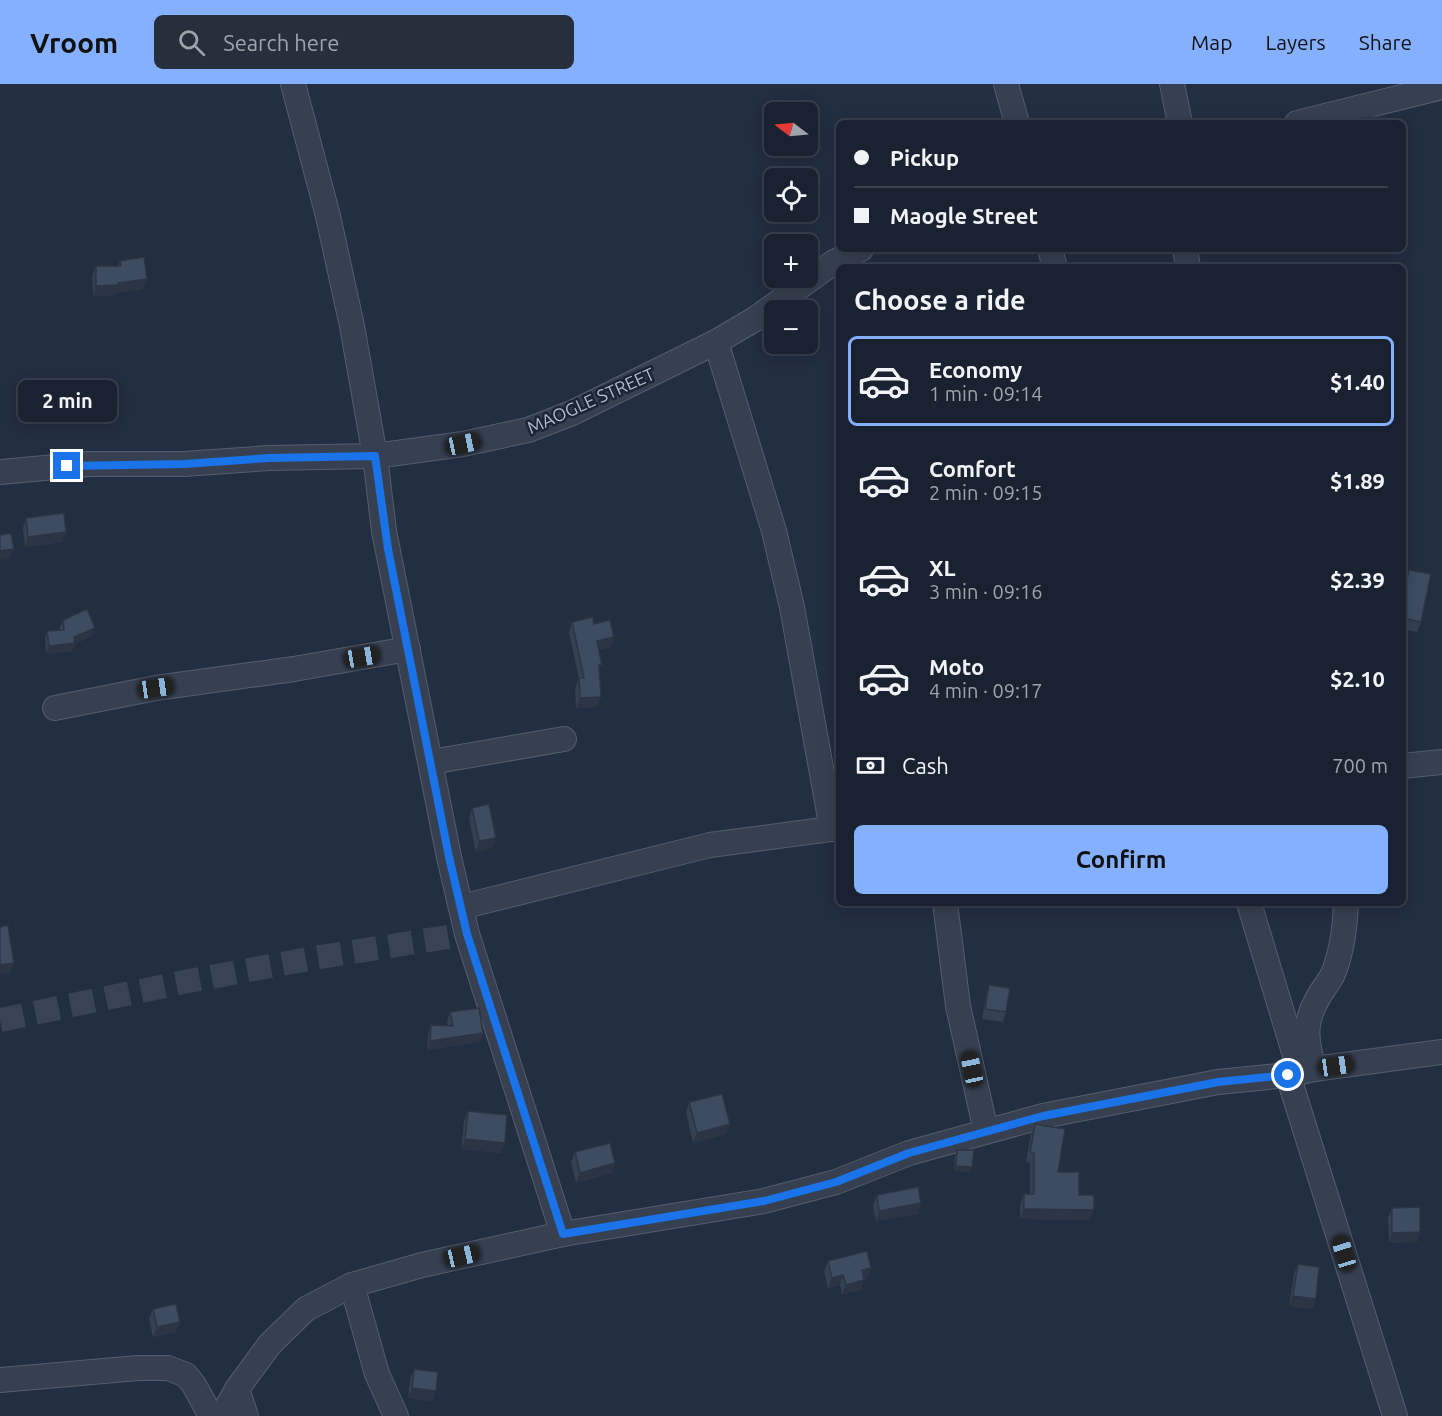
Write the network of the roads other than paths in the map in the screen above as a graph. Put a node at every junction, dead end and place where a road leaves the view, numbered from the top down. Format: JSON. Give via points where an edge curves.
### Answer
{"nodes":[{"id":1,"x":293,"y":84,"type":"edge"},
{"id":2,"x":1006,"y":84,"type":"edge"},
{"id":3,"x":1172,"y":84,"type":"edge"},
{"id":4,"x":1442,"y":87,"type":"edge"},
{"id":5,"x":1016,"y":120,"type":"edge"},
{"id":6,"x":1179,"y":120,"type":"edge"},
{"id":7,"x":1309,"y":120,"type":"edge"},
{"id":8,"x":855,"y":252,"type":"edge"},
{"id":9,"x":716,"y":342,"type":"junction"},
{"id":10,"x":375,"y":456,"type":"junction"},
{"id":11,"x":0,"y":472,"type":"edge"},
{"id":12,"x":408,"y":649,"type":"junction"},
{"id":13,"x":55,"y":708,"type":"dead end"},
{"id":14,"x":564,"y":739,"type":"dead end"},
{"id":15,"x":431,"y":762,"type":"junction"},
{"id":16,"x":1442,"y":762,"type":"edge"},
{"id":17,"x":1406,"y":766,"type":"edge"},
{"id":18,"x":835,"y":829,"type":"edge"},
{"id":19,"x":945,"y":906,"type":"edge"},
{"id":20,"x":1250,"y":906,"type":"edge"},
{"id":21,"x":1346,"y":906,"type":"edge"},
{"id":22,"x":461,"y":907,"type":"junction"},
{"id":23,"x":1442,"y":1052,"type":"edge"},
{"id":24,"x":1301,"y":1072,"type":"junction"},
{"id":25,"x":986,"y":1131,"type":"junction"},
{"id":26,"x":563,"y":1234,"type":"junction"},
{"id":27,"x":352,"y":1285,"type":"junction"},
{"id":28,"x":0,"y":1380,"type":"edge"},
{"id":29,"x":237,"y":1389,"type":"junction"},
{"id":30,"x":211,"y":1416,"type":"edge"},
{"id":31,"x":222,"y":1416,"type":"edge"},
{"id":32,"x":246,"y":1416,"type":"edge"},
{"id":33,"x":396,"y":1416,"type":"edge"},
{"id":34,"x":1395,"y":1416,"type":"edge"}],
"edges":[{"from":1,"to":10,"type":"street","via":[[328,216]]},
{"from":2,"to":5,"type":"street"},
{"from":3,"to":6,"type":"street"},
{"from":4,"to":7,"type":"street"},
{"from":8,"to":9,"type":"street","name":"MAOGLE STREET"},
{"from":9,"to":10,"type":"street","name":"MAOGLE STREET","via":[[580,409],[528,430]]},
{"from":9,"to":18,"type":"street","via":[[774,531]]},
{"from":10,"to":11,"type":"street","name":"MAOGLE STREET","via":[[89,464]]},
{"from":10,"to":12,"type":"street","via":[[384,531]]},
{"from":12,"to":13,"type":"street","via":[[156,688]]},
{"from":12,"to":15,"type":"street"},
{"from":14,"to":15,"type":"street"},
{"from":15,"to":22,"type":"street"},
{"from":16,"to":17,"type":"street"},
{"from":18,"to":22,"type":"street","via":[[710,845]]},
{"from":19,"to":25,"type":"street","via":[[958,1006]]},
{"from":20,"to":24,"type":"street"},
{"from":21,"to":24,"type":"street","via":[[1341,949],[1332,976],[1310,1016]]},
{"from":22,"to":26,"type":"street"},
{"from":23,"to":24,"type":"street"},
{"from":24,"to":25,"type":"street","via":[[1218,1082]]},
{"from":24,"to":34,"type":"street"},
{"from":25,"to":26,"type":"street","via":[[909,1153],[836,1182],[764,1201]]},
{"from":26,"to":27,"type":"street"},
{"from":27,"to":29,"type":"street","via":[[306,1309],[270,1344]]},
{"from":27,"to":33,"type":"street","via":[[377,1374]]},
{"from":28,"to":30,"type":"street","via":[[168,1368],[186,1375]]},
{"from":29,"to":31,"type":"street"},
{"from":29,"to":32,"type":"street"}]}
